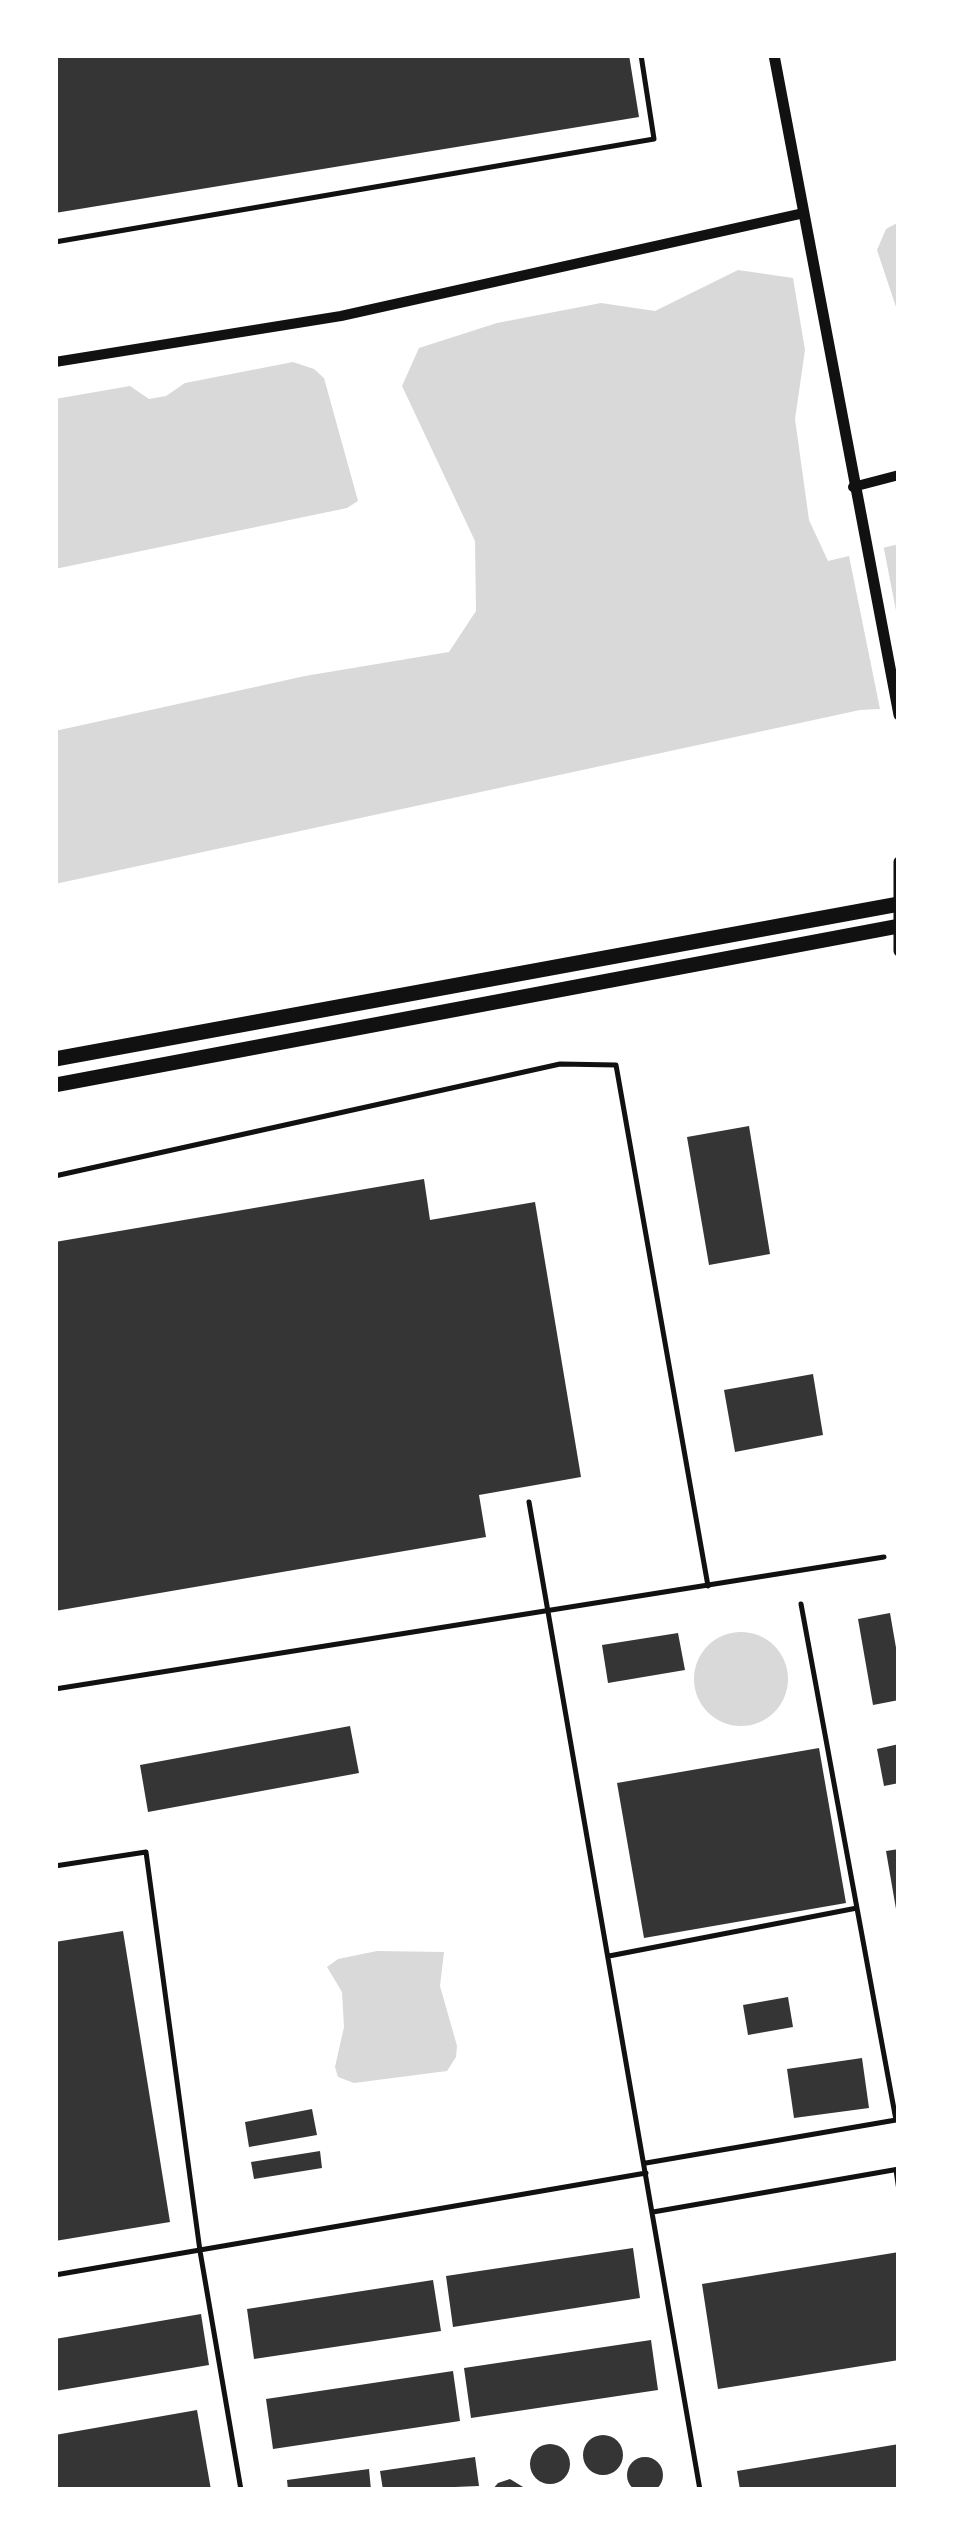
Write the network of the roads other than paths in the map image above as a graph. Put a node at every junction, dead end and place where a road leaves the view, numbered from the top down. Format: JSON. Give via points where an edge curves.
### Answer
{"nodes":[{"id":1,"x":641,"y":55,"type":"edge"},
{"id":2,"x":774,"y":55,"type":"edge"},
{"id":3,"x":804,"y":213,"type":"junction"},
{"id":4,"x":55,"y":242,"type":"edge"},
{"id":5,"x":55,"y":362,"type":"edge"},
{"id":6,"x":899,"y":475,"type":"edge"},
{"id":7,"x":853,"y":487,"type":"junction"},
{"id":8,"x":899,"y":716,"type":"edge"},
{"id":9,"x":899,"y":862,"type":"edge"},
{"id":10,"x":898,"y":904,"type":"edge"},
{"id":11,"x":897,"y":926,"type":"edge"},
{"id":12,"x":899,"y":950,"type":"edge"},
{"id":13,"x":55,"y":1059,"type":"edge"},
{"id":14,"x":55,"y":1085,"type":"edge"},
{"id":15,"x":55,"y":1176,"type":"edge"},
{"id":16,"x":530,"y":1502,"type":"dead end"},
{"id":17,"x":884,"y":1557,"type":"dead end"},
{"id":18,"x":708,"y":1586,"type":"junction"},
{"id":19,"x":801,"y":1604,"type":"dead end"},
{"id":20,"x":547,"y":1610,"type":"junction"},
{"id":21,"x":55,"y":1690,"type":"edge"},
{"id":22,"x":55,"y":1866,"type":"edge"},
{"id":23,"x":857,"y":1908,"type":"junction"},
{"id":24,"x":608,"y":1956,"type":"junction"},
{"id":25,"x":897,"y":2120,"type":"edge"},
{"id":26,"x":644,"y":2163,"type":"junction"},
{"id":27,"x":897,"y":2169,"type":"edge"},
{"id":28,"x":646,"y":2173,"type":"junction"},
{"id":29,"x":899,"y":2191,"type":"edge"},
{"id":30,"x":652,"y":2212,"type":"junction"},
{"id":31,"x":200,"y":2251,"type":"junction"},
{"id":32,"x":55,"y":2275,"type":"edge"},
{"id":33,"x":240,"y":2490,"type":"edge"},
{"id":34,"x":700,"y":2490,"type":"edge"}],
"edges":[{"from":1,"to":4,"type":"lane","via":[[654,138]]},
{"from":2,"to":3,"type":"street"},
{"from":3,"to":5,"type":"street","via":[[342,316]]},
{"from":3,"to":7,"type":"street"},
{"from":6,"to":7,"type":"street"},
{"from":7,"to":8,"type":"street"},
{"from":9,"to":10,"type":"street"},
{"from":10,"to":11,"type":"street"},
{"from":10,"to":13,"type":"main road"},
{"from":11,"to":12,"type":"street"},
{"from":11,"to":14,"type":"main road"},
{"from":15,"to":18,"type":"lane","via":[[560,1064],[616,1065]]},
{"from":16,"to":20,"type":"lane"},
{"from":17,"to":18,"type":"lane"},
{"from":18,"to":20,"type":"lane"},
{"from":19,"to":23,"type":"lane"},
{"from":20,"to":21,"type":"lane"},
{"from":20,"to":24,"type":"lane"},
{"from":22,"to":31,"type":"lane","via":[[146,1852]]},
{"from":23,"to":24,"type":"lane"},
{"from":23,"to":25,"type":"lane"},
{"from":24,"to":26,"type":"lane"},
{"from":25,"to":26,"type":"lane"},
{"from":26,"to":28,"type":"lane"},
{"from":27,"to":29,"type":"lane"},
{"from":27,"to":30,"type":"lane"},
{"from":28,"to":30,"type":"lane"},
{"from":28,"to":31,"type":"lane"},
{"from":30,"to":34,"type":"lane"},
{"from":31,"to":32,"type":"lane"},
{"from":31,"to":33,"type":"lane"}]}
